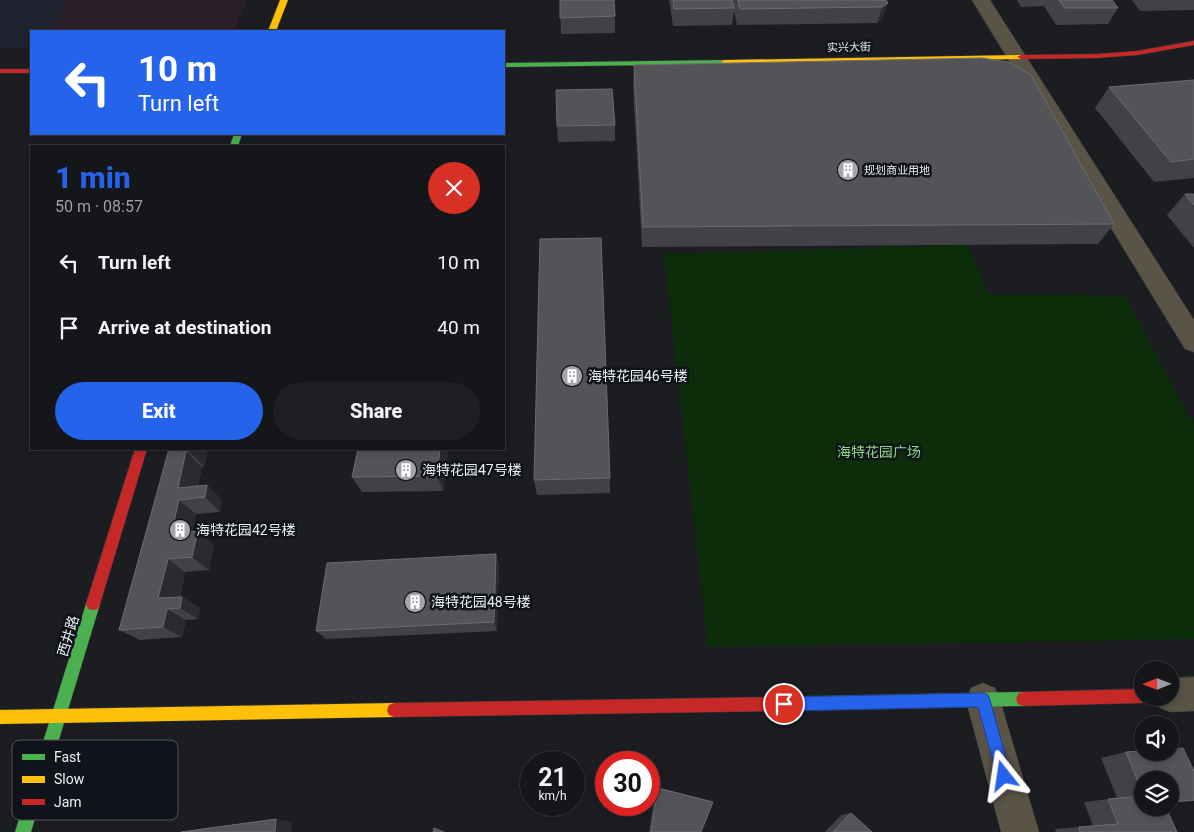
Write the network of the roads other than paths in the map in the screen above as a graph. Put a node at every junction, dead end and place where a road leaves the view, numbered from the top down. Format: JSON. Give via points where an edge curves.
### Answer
{"nodes":[{"id":1,"x":284,"y":0,"type":"edge"},
{"id":2,"x":981,"y":0,"type":"edge"},
{"id":3,"x":272,"y":30,"type":"edge"},
{"id":4,"x":1194,"y":43,"type":"edge"},
{"id":5,"x":1018,"y":58,"type":"junction"},
{"id":6,"x":505,"y":65,"type":"edge"},
{"id":7,"x":0,"y":71,"type":"edge"},
{"id":8,"x":30,"y":71,"type":"edge"},
{"id":9,"x":1194,"y":342,"type":"edge"},
{"id":10,"x":141,"y":450,"type":"edge"},
{"id":11,"x":1194,"y":694,"type":"edge"},
{"id":12,"x":1179,"y":695,"type":"edge"},
{"id":13,"x":1134,"y":696,"type":"edge"},
{"id":14,"x":983,"y":700,"type":"junction"},
{"id":15,"x":59,"y":716,"type":"junction"},
{"id":16,"x":0,"y":717,"type":"edge"},
{"id":17,"x":52,"y":740,"type":"edge"},
{"id":18,"x":27,"y":820,"type":"edge"},
{"id":19,"x":23,"y":832,"type":"edge"},
{"id":20,"x":1020,"y":832,"type":"edge"}],
"edges":[{"from":1,"to":3,"type":"street"},
{"from":2,"to":5,"type":"street"},
{"from":4,"to":5,"type":"street","name":"实兴大街","via":[[1137,53]]},
{"from":5,"to":6,"type":"street","name":"实兴大街"},
{"from":5,"to":9,"type":"street"},
{"from":7,"to":8,"type":"street"},
{"from":10,"to":15,"type":"street","name":"西井路"},
{"from":11,"to":12,"type":"street"},
{"from":13,"to":14,"type":"street"},
{"from":14,"to":15,"type":"street"},
{"from":14,"to":20,"type":"street"},
{"from":15,"to":16,"type":"street"},
{"from":15,"to":17,"type":"street","name":"西井路"},
{"from":18,"to":19,"type":"street","name":"西井路"}]}
